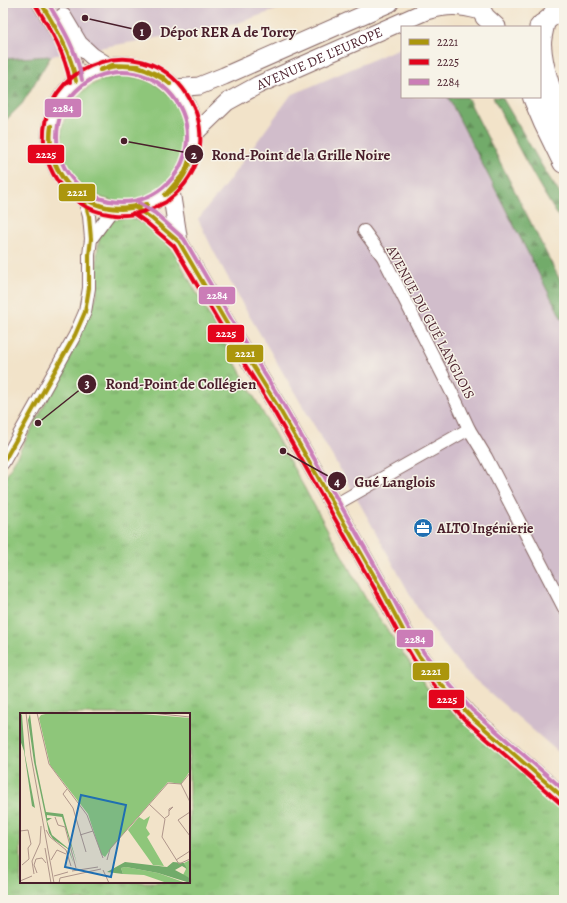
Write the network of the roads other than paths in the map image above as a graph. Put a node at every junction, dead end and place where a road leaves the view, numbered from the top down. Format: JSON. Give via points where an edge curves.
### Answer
{"nodes":[{"id":1,"x":41,"y":3,"type":"edge"},
{"id":2,"x":55,"y":3,"type":"edge"},
{"id":3,"x":390,"y":3,"type":"edge"},
{"id":4,"x":559,"y":3,"type":"edge"},
{"id":5,"x":479,"y":7,"type":"edge"},
{"id":6,"x":494,"y":26,"type":"edge"},
{"id":7,"x":541,"y":26,"type":"edge"},
{"id":8,"x":65,"y":32,"type":"junction"},
{"id":9,"x":541,"y":50,"type":"edge"},
{"id":10,"x":108,"y":66,"type":"junction"},
{"id":11,"x":76,"y":81,"type":"junction"},
{"id":12,"x":176,"y":88,"type":"junction"},
{"id":13,"x":534,"y":98,"type":"edge"},
{"id":14,"x":564,"y":122,"type":"edge"},
{"id":15,"x":195,"y":133,"type":"junction"},
{"id":16,"x":564,"y":162,"type":"edge"},
{"id":17,"x":171,"y":191,"type":"junction"},
{"id":18,"x":84,"y":199,"type":"junction"},
{"id":19,"x":136,"y":208,"type":"junction"},
{"id":20,"x":113,"y":209,"type":"junction"},
{"id":21,"x":364,"y":231,"type":"dead end"},
{"id":22,"x":91,"y":239,"type":"junction"},
{"id":23,"x":179,"y":242,"type":"junction"},
{"id":24,"x":469,"y":429,"type":"junction"},
{"id":25,"x":3,"y":464,"type":"edge"},
{"id":26,"x":334,"y":506,"type":"junction"},
{"id":27,"x":564,"y":608,"type":"edge"},
{"id":28,"x":564,"y":798,"type":"edge"}],
"edges":[{"from":1,"to":8,"type":"main road"},
{"from":2,"to":8,"type":"main road"},
{"from":3,"to":12,"type":"main road","name":"AVENUE DE L'EUROPE","via":[[199,86]]},
{"from":4,"to":7,"type":"main road","via":[[552,17]]},
{"from":5,"to":6,"type":"main road","name":"AVENUE DE L'EUROPE"},
{"from":5,"to":15,"type":"main road","name":"AVENUE DE L'EUROPE","via":[[450,6],[426,11],[258,85],[227,102]]},
{"from":8,"to":10,"type":"main road","via":[[92,56]]},
{"from":8,"to":11,"type":"main road"},
{"from":9,"to":14,"type":"highway","via":[[545,73]]},
{"from":10,"to":11,"type":"main road","via":[[91,71]]},
{"from":10,"to":12,"type":"main road","via":[[139,66],[150,70]]},
{"from":11,"to":18,"type":"main road","via":[[62,96],[53,114],[49,134],[51,154],[59,173],[74,192]]},
{"from":12,"to":15,"type":"main road","via":[[189,109]]},
{"from":13,"to":16,"type":"highway"},
{"from":15,"to":17,"type":"main road","via":[[190,165]]},
{"from":17,"to":19,"type":"main road","via":[[155,202]]},
{"from":17,"to":23,"type":"main road"},
{"from":18,"to":20,"type":"main road","via":[[98,206]]},
{"from":18,"to":22,"type":"street"},
{"from":19,"to":20,"type":"main road"},
{"from":19,"to":23,"type":"main road"},
{"from":20,"to":22,"type":"street"},
{"from":21,"to":24,"type":"street","name":"AVENUE DU GUÉ LANGLOIS","via":[[382,257]]},
{"from":22,"to":25,"type":"street","via":[[89,288],[85,312],[75,335]]},
{"from":23,"to":26,"type":"main road"},
{"from":24,"to":26,"type":"street"},
{"from":24,"to":27,"type":"street","name":"AVENUE DU GUÉ LANGLOIS"},
{"from":26,"to":28,"type":"main road","via":[[403,630],[439,682],[468,714]]}]}
